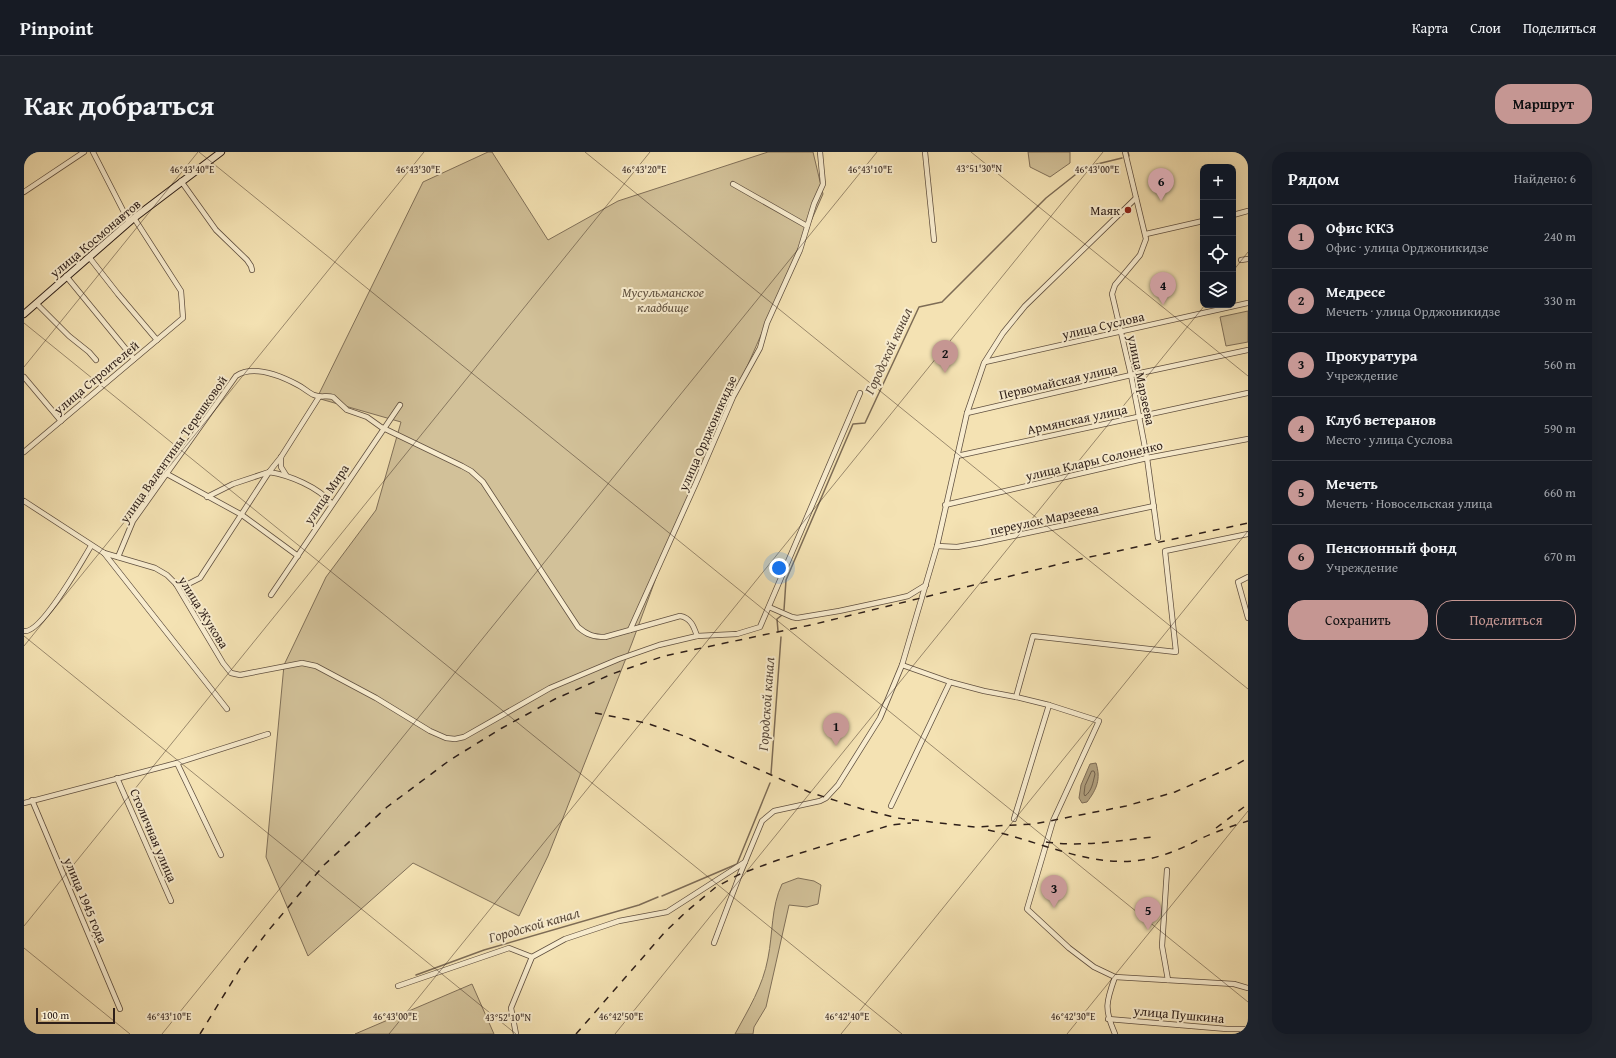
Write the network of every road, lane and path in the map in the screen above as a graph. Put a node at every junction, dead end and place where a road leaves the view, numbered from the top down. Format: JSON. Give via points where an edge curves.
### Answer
{"nodes":[{"id":1,"x":84,"y":152,"type":"edge"},
{"id":2,"x":93,"y":152,"type":"edge"},
{"id":3,"x":221,"y":152,"type":"edge"},
{"id":4,"x":820,"y":152,"type":"edge"},
{"id":5,"x":925,"y":152,"type":"edge"},
{"id":6,"x":1125,"y":152,"type":"edge"},
{"id":7,"x":181,"y":181,"type":"junction"},
{"id":8,"x":733,"y":184,"type":"dead end"},
{"id":9,"x":24,"y":192,"type":"edge"},
{"id":10,"x":1136,"y":198,"type":"junction"},
{"id":11,"x":1248,"y":211,"type":"edge"},
{"id":12,"x":1236,"y":214,"type":"edge"},
{"id":13,"x":132,"y":220,"type":"junction"},
{"id":14,"x":1200,"y":222,"type":"edge"},
{"id":15,"x":807,"y":226,"type":"junction"},
{"id":16,"x":1146,"y":236,"type":"junction"},
{"id":17,"x":934,"y":240,"type":"dead end"},
{"id":18,"x":89,"y":256,"type":"junction"},
{"id":19,"x":1248,"y":258,"type":"edge"},
{"id":20,"x":1241,"y":260,"type":"dead end"},
{"id":21,"x":252,"y":270,"type":"dead end"},
{"id":22,"x":66,"y":276,"type":"junction"},
{"id":23,"x":1248,"y":302,"type":"edge"},
{"id":24,"x":36,"y":303,"type":"junction"},
{"id":25,"x":24,"y":314,"type":"edge"},
{"id":26,"x":1121,"y":332,"type":"junction"},
{"id":27,"x":156,"y":340,"type":"junction"},
{"id":28,"x":1248,"y":350,"type":"edge"},
{"id":29,"x":134,"y":359,"type":"junction"},
{"id":30,"x":96,"y":360,"type":"dead end"},
{"id":31,"x":985,"y":362,"type":"junction"},
{"id":32,"x":1131,"y":375,"type":"junction"},
{"id":33,"x":24,"y":377,"type":"edge"},
{"id":34,"x":1248,"y":392,"type":"edge"},
{"id":35,"x":860,"y":394,"type":"dead end"},
{"id":36,"x":319,"y":397,"type":"junction"},
{"id":37,"x":400,"y":405,"type":"dead end"},
{"id":38,"x":967,"y":414,"type":"junction"},
{"id":39,"x":1139,"y":417,"type":"junction"},
{"id":40,"x":61,"y":421,"type":"junction"},
{"id":41,"x":384,"y":429,"type":"junction"},
{"id":42,"x":1248,"y":439,"type":"edge"},
{"id":43,"x":24,"y":452,"type":"edge"},
{"id":44,"x":958,"y":456,"type":"junction"},
{"id":45,"x":281,"y":457,"type":"junction"},
{"id":46,"x":1147,"y":458,"type":"junction"},
{"id":47,"x":269,"y":472,"type":"junction"},
{"id":48,"x":167,"y":474,"type":"junction"},
{"id":49,"x":286,"y":475,"type":"junction"},
{"id":50,"x":206,"y":497,"type":"junction"},
{"id":51,"x":24,"y":501,"type":"edge"},
{"id":52,"x":332,"y":504,"type":"junction"},
{"id":53,"x":945,"y":505,"type":"junction"},
{"id":54,"x":1154,"y":506,"type":"junction"},
{"id":55,"x":242,"y":515,"type":"junction"},
{"id":56,"x":1248,"y":534,"type":"edge"},
{"id":57,"x":1158,"y":538,"type":"dead end"},
{"id":58,"x":91,"y":546,"type":"junction"},
{"id":59,"x":937,"y":546,"type":"junction"},
{"id":60,"x":104,"y":553,"type":"junction"},
{"id":61,"x":298,"y":556,"type":"junction"},
{"id":62,"x":118,"y":557,"type":"junction"},
{"id":63,"x":1248,"y":577,"type":"edge"},
{"id":64,"x":176,"y":584,"type":"junction"},
{"id":65,"x":926,"y":585,"type":"junction"},
{"id":66,"x":271,"y":595,"type":"dead end"},
{"id":67,"x":769,"y":607,"type":"junction"},
{"id":68,"x":1248,"y":618,"type":"edge"},
{"id":69,"x":630,"y":630,"type":"junction"},
{"id":70,"x":24,"y":631,"type":"edge"},
{"id":71,"x":697,"y":636,"type":"junction"},
{"id":72,"x":902,"y":665,"type":"junction"},
{"id":73,"x":950,"y":682,"type":"junction"},
{"id":74,"x":1016,"y":697,"type":"junction"},
{"id":75,"x":1049,"y":705,"type":"junction"},
{"id":76,"x":227,"y":709,"type":"dead end"},
{"id":77,"x":268,"y":734,"type":"dead end"},
{"id":78,"x":177,"y":763,"type":"junction"},
{"id":79,"x":117,"y":778,"type":"junction"},
{"id":80,"x":32,"y":800,"type":"junction"},
{"id":81,"x":24,"y":803,"type":"edge"},
{"id":82,"x":891,"y":806,"type":"dead end"},
{"id":83,"x":1014,"y":819,"type":"dead end"},
{"id":84,"x":221,"y":855,"type":"dead end"},
{"id":85,"x":745,"y":862,"type":"junction"},
{"id":86,"x":1167,"y":870,"type":"dead end"},
{"id":87,"x":171,"y":901,"type":"dead end"},
{"id":88,"x":714,"y":943,"type":"dead end"},
{"id":89,"x":532,"y":957,"type":"junction"},
{"id":90,"x":1115,"y":977,"type":"junction"},
{"id":91,"x":1168,"y":980,"type":"junction"},
{"id":92,"x":398,"y":986,"type":"dead end"},
{"id":93,"x":1248,"y":988,"type":"edge"},
{"id":94,"x":120,"y":1009,"type":"dead end"},
{"id":95,"x":1108,"y":1019,"type":"junction"},
{"id":96,"x":1248,"y":1029,"type":"edge"},
{"id":97,"x":516,"y":1034,"type":"edge"},
{"id":98,"x":1115,"y":1034,"type":"edge"}],
"edges":[{"from":1,"to":9,"type":"street"},
{"from":2,"to":13,"type":"street"},
{"from":3,"to":7,"type":"street","name":"улица Космонавтов"},
{"from":4,"to":15,"type":"street","name":"улица Орджоникидзе","via":[[823,184]]},
{"from":5,"to":17,"type":"street"},
{"from":6,"to":10,"type":"street"},
{"from":7,"to":13,"type":"street","name":"улица Космонавтов"},
{"from":7,"to":21,"type":"street","via":[[216,230],[247,260]]},
{"from":8,"to":15,"type":"street"},
{"from":10,"to":16,"type":"street"},
{"from":10,"to":31,"type":"street","via":[[1025,306],[1003,333]]},
{"from":11,"to":12,"type":"street"},
{"from":13,"to":18,"type":"street","name":"улица Космонавтов"},
{"from":13,"to":27,"type":"street","name":"улица Строителей","via":[[181,294],[183,318]]},
{"from":14,"to":16,"type":"street"},
{"from":15,"to":69,"type":"street","name":"улица Орджоникидзе","via":[[800,250],[767,322],[760,348],[733,398]]},
{"from":16,"to":26,"type":"street","name":"улица Марзеева","via":[[1140,254],[1113,289]]},
{"from":18,"to":22,"type":"street","name":"улица Космонавтов"},
{"from":18,"to":27,"type":"street"},
{"from":19,"to":20,"type":"street"},
{"from":22,"to":24,"type":"street","name":"улица Космонавтов"},
{"from":22,"to":29,"type":"street"},
{"from":23,"to":26,"type":"street","name":"улица Суслова"},
{"from":24,"to":25,"type":"street","name":"улица Космонавтов"},
{"from":24,"to":30,"type":"street"},
{"from":26,"to":31,"type":"street","name":"улица Суслова"},
{"from":26,"to":32,"type":"street","name":"улица Марзеева"},
{"from":27,"to":29,"type":"street","name":"улица Строителей"},
{"from":28,"to":32,"type":"street","name":"Первомайская улица"},
{"from":29,"to":40,"type":"street","name":"улица Строителей"},
{"from":31,"to":38,"type":"street"},
{"from":32,"to":38,"type":"street","name":"Первомайская улица"},
{"from":32,"to":39,"type":"street","name":"улица Марзеева"},
{"from":33,"to":40,"type":"street"},
{"from":34,"to":39,"type":"street","name":"Армянская улица"},
{"from":35,"to":67,"type":"street"},
{"from":36,"to":41,"type":"street","via":[[333,397],[347,410],[367,417]]},
{"from":36,"to":45,"type":"street"},
{"from":36,"to":48,"type":"street","name":"улица Валентины Терешковой","via":[[283,378],[249,370],[243,372],[236,376]]},
{"from":37,"to":41,"type":"street","name":"улица Мира"},
{"from":38,"to":44,"type":"street"},
{"from":39,"to":44,"type":"street","name":"Армянская улица"},
{"from":39,"to":46,"type":"street","name":"улица Марзеева"},
{"from":40,"to":43,"type":"street","name":"улица Строителей"},
{"from":41,"to":52,"type":"street","name":"улица Мира"},
{"from":41,"to":69,"type":"street","via":[[462,466],[483,482],[583,632],[605,637]]},
{"from":42,"to":46,"type":"street","name":"улица Клары Солоненко"},
{"from":44,"to":53,"type":"street"},
{"from":45,"to":47,"type":"street"},
{"from":45,"to":49,"type":"street","via":[[281,467]]},
{"from":46,"to":53,"type":"street","name":"улица Клары Солоненко"},
{"from":46,"to":54,"type":"street","name":"улица Марзеева"},
{"from":47,"to":49,"type":"street"},
{"from":47,"to":50,"type":"street","via":[[233,484]]},
{"from":47,"to":55,"type":"street"},
{"from":48,"to":50,"type":"street"},
{"from":48,"to":62,"type":"street","name":"улица Валентины Терешковой","via":[[133,521]]},
{"from":49,"to":52,"type":"street","via":[[316,490]]},
{"from":50,"to":55,"type":"street"},
{"from":51,"to":58,"type":"street","name":"улица Жукова"},
{"from":52,"to":61,"type":"street","name":"улица Мира"},
{"from":53,"to":59,"type":"street"},
{"from":54,"to":57,"type":"street","name":"улица Марзеева"},
{"from":54,"to":59,"type":"street","name":"переулок Марзеева","via":[[980,543],[957,547]]},
{"from":55,"to":61,"type":"street"},
{"from":55,"to":64,"type":"street","via":[[200,578],[188,584]]},
{"from":56,"to":74,"type":"street","via":[[1165,551],[1176,652],[1033,636]]},
{"from":58,"to":60,"type":"street","name":"улица Жукова"},
{"from":58,"to":70,"type":"street","via":[[43,619],[32,630]]},
{"from":59,"to":65,"type":"street"},
{"from":60,"to":62,"type":"street","name":"улица Жукова"},
{"from":60,"to":76,"type":"street","name":"улица Жукова"},
{"from":61,"to":66,"type":"street","name":"улица Мира"},
{"from":62,"to":64,"type":"street","name":"улица Жукова","via":[[155,568],[167,574]]},
{"from":63,"to":68,"type":"street","via":[[1238,582]]},
{"from":64,"to":71,"type":"street","name":"улица Жукова","via":[[231,673],[240,675],[302,663],[316,666],[430,731],[455,739],[464,737],[550,688],[652,647]]},
{"from":65,"to":67,"type":"street","via":[[908,596],[797,618]]},
{"from":65,"to":72,"type":"street"},
{"from":67,"to":71,"type":"street","via":[[760,627],[737,634]]},
{"from":69,"to":71,"type":"street","via":[[680,616],[690,621]]},
{"from":72,"to":73,"type":"street"},
{"from":72,"to":85,"type":"street","via":[[880,718],[838,785],[820,801],[774,811],[762,821]]},
{"from":73,"to":74,"type":"street"},
{"from":73,"to":82,"type":"street"},
{"from":74,"to":75,"type":"street"},
{"from":75,"to":83,"type":"street"},
{"from":75,"to":90,"type":"street","via":[[1099,721],[1053,821],[1027,909],[1094,968]]},
{"from":77,"to":78,"type":"street"},
{"from":78,"to":79,"type":"street"},
{"from":78,"to":84,"type":"street"},
{"from":79,"to":80,"type":"street"},
{"from":79,"to":87,"type":"street","name":"Столичная улица"},
{"from":80,"to":81,"type":"street"},
{"from":80,"to":94,"type":"street","name":"улица 1945 года"},
{"from":85,"to":88,"type":"street"},
{"from":85,"to":89,"type":"street","via":[[667,912],[619,921],[565,939]]},
{"from":86,"to":91,"type":"street","via":[[1162,946]]},
{"from":89,"to":92,"type":"street","via":[[509,948]]},
{"from":89,"to":97,"type":"street","via":[[511,1008]]},
{"from":90,"to":91,"type":"street"},
{"from":90,"to":95,"type":"street","via":[[1107,999]]},
{"from":91,"to":93,"type":"street","via":[[1234,984]]},
{"from":95,"to":96,"type":"street","name":"улица Пушкина"},
{"from":95,"to":98,"type":"street"}]}
